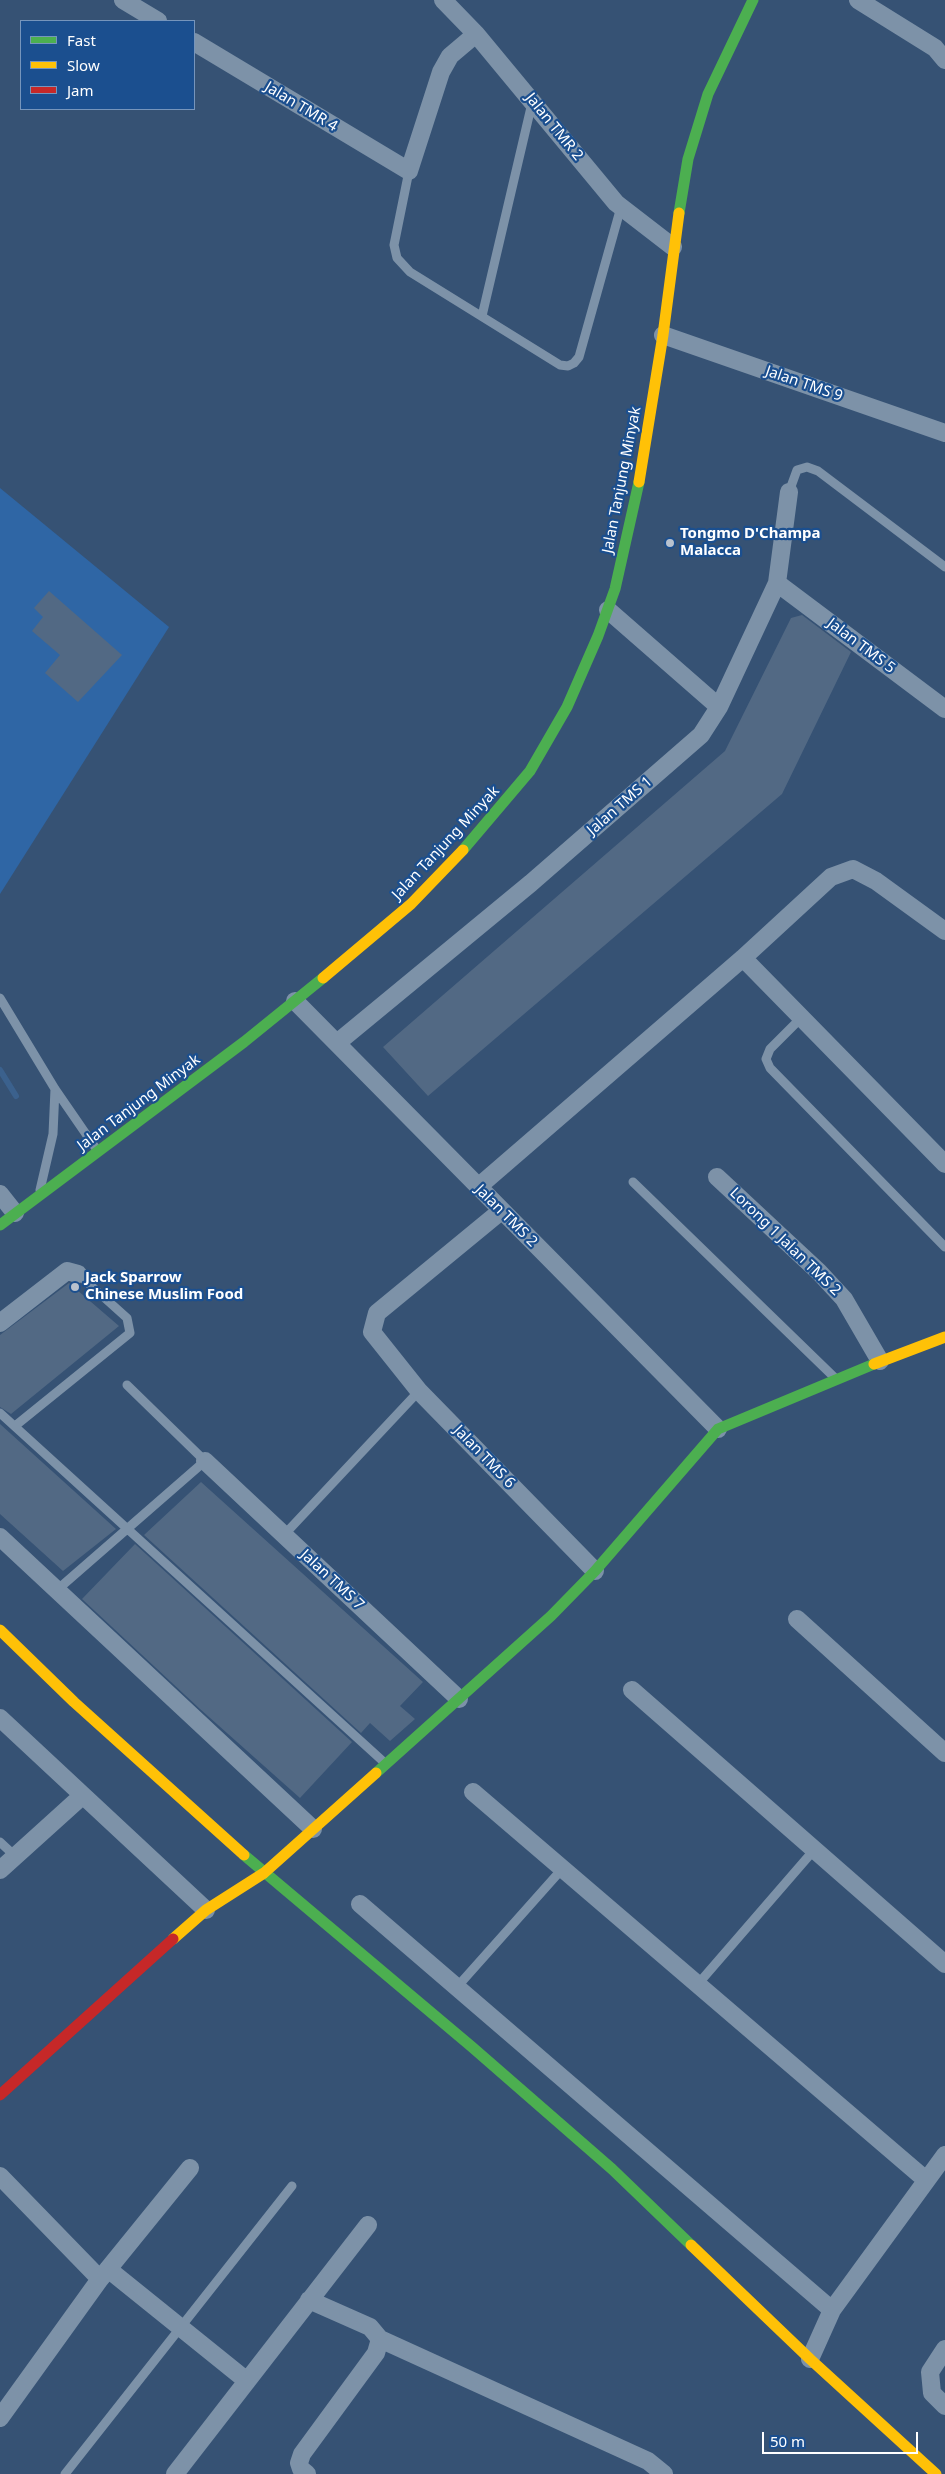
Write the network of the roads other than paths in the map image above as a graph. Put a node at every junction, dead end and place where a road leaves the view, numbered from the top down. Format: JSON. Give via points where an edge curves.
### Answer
{"nodes":[{"id":1,"x":443,"y":0,"type":"edge"},
{"id":2,"x":753,"y":0,"type":"edge"},
{"id":3,"x":858,"y":0,"type":"edge"},
{"id":4,"x":130,"y":2,"type":"edge"},
{"id":5,"x":157,"y":20,"type":"edge"},
{"id":6,"x":476,"y":34,"type":"junction"},
{"id":7,"x":195,"y":43,"type":"edge"},
{"id":8,"x":945,"y":60,"type":"edge"},
{"id":9,"x":532,"y":101,"type":"junction"},
{"id":10,"x":409,"y":171,"type":"junction"},
{"id":11,"x":622,"y":207,"type":"junction"},
{"id":12,"x":673,"y":247,"type":"junction"},
{"id":13,"x":482,"y":316,"type":"junction"},
{"id":14,"x":662,"y":335,"type":"junction"},
{"id":15,"x":945,"y":433,"type":"edge"},
{"id":16,"x":789,"y":492,"type":"joint"},
{"id":17,"x":945,"y":567,"type":"edge"},
{"id":18,"x":777,"y":583,"type":"junction"},
{"id":19,"x":608,"y":610,"type":"junction"},
{"id":20,"x":719,"y":706,"type":"junction"},
{"id":21,"x":945,"y":709,"type":"edge"},
{"id":22,"x":945,"y":931,"type":"edge"},
{"id":23,"x":743,"y":958,"type":"junction"},
{"id":24,"x":0,"y":998,"type":"edge"},
{"id":25,"x":296,"y":1001,"type":"junction"},
{"id":26,"x":802,"y":1018,"type":"junction"},
{"id":27,"x":337,"y":1043,"type":"junction"},
{"id":28,"x":55,"y":1089,"type":"junction"},
{"id":29,"x":99,"y":1153,"type":"junction"},
{"id":30,"x":945,"y":1164,"type":"edge"},
{"id":31,"x":717,"y":1177,"type":"dead end"},
{"id":32,"x":633,"y":1182,"type":"dead end"},
{"id":33,"x":478,"y":1187,"type":"junction"},
{"id":34,"x":0,"y":1194,"type":"edge"},
{"id":35,"x":39,"y":1197,"type":"junction"},
{"id":36,"x":501,"y":1211,"type":"junction"},
{"id":37,"x":15,"y":1213,"type":"junction"},
{"id":38,"x":0,"y":1226,"type":"edge"},
{"id":39,"x":945,"y":1247,"type":"edge"},
{"id":40,"x":78,"y":1274,"type":"joint"},
{"id":41,"x":0,"y":1324,"type":"edge"},
{"id":42,"x":945,"y":1337,"type":"edge"},
{"id":43,"x":880,"y":1362,"type":"junction"},
{"id":44,"x":836,"y":1380,"type":"junction"},
{"id":45,"x":127,"y":1385,"type":"dead end"},
{"id":46,"x":419,"y":1390,"type":"junction"},
{"id":47,"x":0,"y":1413,"type":"edge"},
{"id":48,"x":15,"y":1426,"type":"junction"},
{"id":49,"x":718,"y":1429,"type":"junction"},
{"id":50,"x":204,"y":1461,"type":"junction"},
{"id":51,"x":128,"y":1528,"type":"junction"},
{"id":52,"x":284,"y":1535,"type":"junction"},
{"id":53,"x":0,"y":1537,"type":"edge"},
{"id":54,"x":595,"y":1571,"type":"junction"},
{"id":55,"x":57,"y":1590,"type":"junction"},
{"id":56,"x":797,"y":1619,"type":"dead end"},
{"id":57,"x":0,"y":1630,"type":"edge"},
{"id":58,"x":632,"y":1690,"type":"dead end"},
{"id":59,"x":459,"y":1699,"type":"junction"},
{"id":60,"x":0,"y":1718,"type":"edge"},
{"id":61,"x":945,"y":1753,"type":"edge"},
{"id":62,"x":386,"y":1764,"type":"junction"},
{"id":63,"x":473,"y":1792,"type":"dead end"},
{"id":64,"x":82,"y":1796,"type":"junction"},
{"id":65,"x":313,"y":1829,"type":"junction"},
{"id":66,"x":0,"y":1842,"type":"edge"},
{"id":67,"x":814,"y":1850,"type":"junction"},
{"id":68,"x":15,"y":1856,"type":"junction"},
{"id":69,"x":563,"y":1868,"type":"junction"},
{"id":70,"x":0,"y":1870,"type":"edge"},
{"id":71,"x":264,"y":1873,"type":"junction"},
{"id":72,"x":360,"y":1904,"type":"dead end"},
{"id":73,"x":206,"y":1910,"type":"junction"},
{"id":74,"x":945,"y":1964,"type":"edge"},
{"id":75,"x":698,"y":1984,"type":"junction"},
{"id":76,"x":457,"y":1987,"type":"junction"},
{"id":77,"x":0,"y":2095,"type":"edge"},
{"id":78,"x":945,"y":2155,"type":"edge"},
{"id":79,"x":190,"y":2168,"type":"dead end"},
{"id":80,"x":0,"y":2176,"type":"edge"},
{"id":81,"x":926,"y":2180,"type":"junction"},
{"id":82,"x":292,"y":2186,"type":"dead end"},
{"id":83,"x":368,"y":2225,"type":"dead end"},
{"id":84,"x":104,"y":2274,"type":"junction"},
{"id":85,"x":309,"y":2300,"type":"junction"},
{"id":86,"x":832,"y":2310,"type":"junction"},
{"id":87,"x":180,"y":2327,"type":"junction"},
{"id":88,"x":380,"y":2339,"type":"junction"},
{"id":89,"x":945,"y":2349,"type":"edge"},
{"id":90,"x":810,"y":2358,"type":"junction"},
{"id":91,"x":247,"y":2381,"type":"junction"},
{"id":92,"x":945,"y":2406,"type":"edge"},
{"id":93,"x":0,"y":2418,"type":"edge"},
{"id":94,"x":65,"y":2474,"type":"edge"},
{"id":95,"x":175,"y":2474,"type":"edge"},
{"id":96,"x":307,"y":2474,"type":"edge"},
{"id":97,"x":664,"y":2474,"type":"edge"},
{"id":98,"x":936,"y":2474,"type":"edge"}],
"edges":[{"from":1,"to":6,"type":"street","name":"Jalan TMR 2"},
{"from":2,"to":12,"type":"street","name":"Jalan Tanjung Minyak","via":[[720,66],[698,123],[680,198]]},
{"from":3,"to":8,"type":"street","via":[[935,48]]},
{"from":4,"to":5,"type":"street"},
{"from":6,"to":9,"type":"street","name":"Jalan TMR 2"},
{"from":6,"to":10,"type":"street","via":[[450,56],[441,72]]},
{"from":7,"to":10,"type":"street","name":"Jalan TMR 4"},
{"from":9,"to":11,"type":"street","name":"Jalan TMR 2"},
{"from":9,"to":13,"type":"lane"},
{"from":10,"to":13,"type":"lane","via":[[394,245],[397,258],[410,272]]},
{"from":11,"to":12,"type":"street","name":"Jalan TMR 2"},
{"from":11,"to":13,"type":"lane","via":[[579,357],[574,363],[560,365]]},
{"from":12,"to":14,"type":"street","name":"Jalan Tanjung Minyak"},
{"from":14,"to":15,"type":"street","name":"Jalan TMS 9"},
{"from":14,"to":19,"type":"street","name":"Jalan Tanjung Minyak","via":[[634,512]]},
{"from":16,"to":17,"type":"lane","via":[[797,470],[808,467],[818,471]]},
{"from":16,"to":18,"type":"street","name":"Jalan TMS 1"},
{"from":18,"to":20,"type":"street","name":"Jalan TMS 1"},
{"from":18,"to":21,"type":"street","name":"Jalan TMS 5"},
{"from":19,"to":20,"type":"street"},
{"from":19,"to":25,"type":"street","name":"Jalan Tanjung Minyak","via":[[567,707],[511,797],[478,836],[411,904]]},
{"from":20,"to":27,"type":"street","name":"Jalan TMS 1","via":[[701,735],[532,883]]},
{"from":22,"to":23,"type":"street","via":[[876,880],[853,869],[831,876]]},
{"from":23,"to":26,"type":"street"},
{"from":23,"to":33,"type":"street"},
{"from":24,"to":28,"type":"lane"},
{"from":25,"to":27,"type":"street","name":"Jalan TMS 2"},
{"from":25,"to":29,"type":"street","name":"Jalan Tanjung Minyak"},
{"from":26,"to":30,"type":"street"},
{"from":26,"to":39,"type":"lane","via":[[770,1049],[766,1060],[770,1068]]},
{"from":27,"to":33,"type":"street","name":"Jalan TMS 2"},
{"from":28,"to":29,"type":"lane"},
{"from":28,"to":35,"type":"lane","via":[[52,1134]]},
{"from":29,"to":35,"type":"street","name":"Jalan Tanjung Minyak"},
{"from":31,"to":43,"type":"street","name":"Lorong 1 Jalan TMS 2","via":[[844,1299]]},
{"from":32,"to":44,"type":"lane"},
{"from":33,"to":36,"type":"street","name":"Jalan TMS 2"},
{"from":34,"to":37,"type":"street"},
{"from":35,"to":37,"type":"street","name":"Jalan Tanjung Minyak"},
{"from":36,"to":46,"type":"street","name":"Jalan TMS 6","via":[[377,1313],[372,1332]]},
{"from":36,"to":49,"type":"street","name":"Jalan TMS 2"},
{"from":37,"to":38,"type":"street","name":"Jalan Tanjung Minyak"},
{"from":40,"to":41,"type":"street","via":[[66,1271]]},
{"from":40,"to":48,"type":"lane","via":[[127,1318],[130,1333]]},
{"from":42,"to":43,"type":"street"},
{"from":43,"to":44,"type":"street"},
{"from":44,"to":49,"type":"street"},
{"from":45,"to":50,"type":"lane"},
{"from":46,"to":52,"type":"lane"},
{"from":46,"to":54,"type":"street","name":"Jalan TMS 6"},
{"from":47,"to":48,"type":"lane"},
{"from":48,"to":51,"type":"lane"},
{"from":49,"to":54,"type":"street"},
{"from":50,"to":51,"type":"lane"},
{"from":50,"to":52,"type":"street","name":"Jalan TMS 7"},
{"from":51,"to":55,"type":"lane"},
{"from":51,"to":62,"type":"lane"},
{"from":52,"to":59,"type":"street","name":"Jalan TMS 7"},
{"from":53,"to":55,"type":"street"},
{"from":54,"to":59,"type":"street"},
{"from":55,"to":65,"type":"street"},
{"from":56,"to":61,"type":"street"},
{"from":57,"to":71,"type":"street","via":[[74,1702]]},
{"from":58,"to":67,"type":"street"},
{"from":59,"to":62,"type":"street"},
{"from":60,"to":64,"type":"street"},
{"from":62,"to":65,"type":"street"},
{"from":63,"to":69,"type":"street"},
{"from":64,"to":68,"type":"street"},
{"from":64,"to":73,"type":"street"},
{"from":65,"to":71,"type":"street"},
{"from":66,"to":68,"type":"lane"},
{"from":67,"to":74,"type":"street"},
{"from":67,"to":75,"type":"lane"},
{"from":68,"to":70,"type":"street"},
{"from":69,"to":75,"type":"street"},
{"from":69,"to":76,"type":"lane"},
{"from":71,"to":73,"type":"street"},
{"from":71,"to":90,"type":"street","via":[[612,2169]]},
{"from":72,"to":76,"type":"street"},
{"from":73,"to":77,"type":"street"},
{"from":75,"to":81,"type":"street"},
{"from":76,"to":86,"type":"street"},
{"from":78,"to":81,"type":"street"},
{"from":79,"to":84,"type":"street"},
{"from":80,"to":84,"type":"street"},
{"from":81,"to":86,"type":"street"},
{"from":82,"to":87,"type":"lane"},
{"from":83,"to":85,"type":"street"},
{"from":84,"to":87,"type":"street"},
{"from":84,"to":93,"type":"street"},
{"from":85,"to":88,"type":"street","via":[[370,2327]]},
{"from":85,"to":91,"type":"street"},
{"from":86,"to":90,"type":"street"},
{"from":87,"to":91,"type":"street"},
{"from":87,"to":94,"type":"lane"},
{"from":88,"to":96,"type":"street","via":[[376,2353],[302,2454],[299,2463]]},
{"from":88,"to":97,"type":"street","via":[[640,2457]]},
{"from":89,"to":92,"type":"street","via":[[930,2372],[932,2393]]},
{"from":90,"to":98,"type":"street"},
{"from":91,"to":95,"type":"street"}]}
